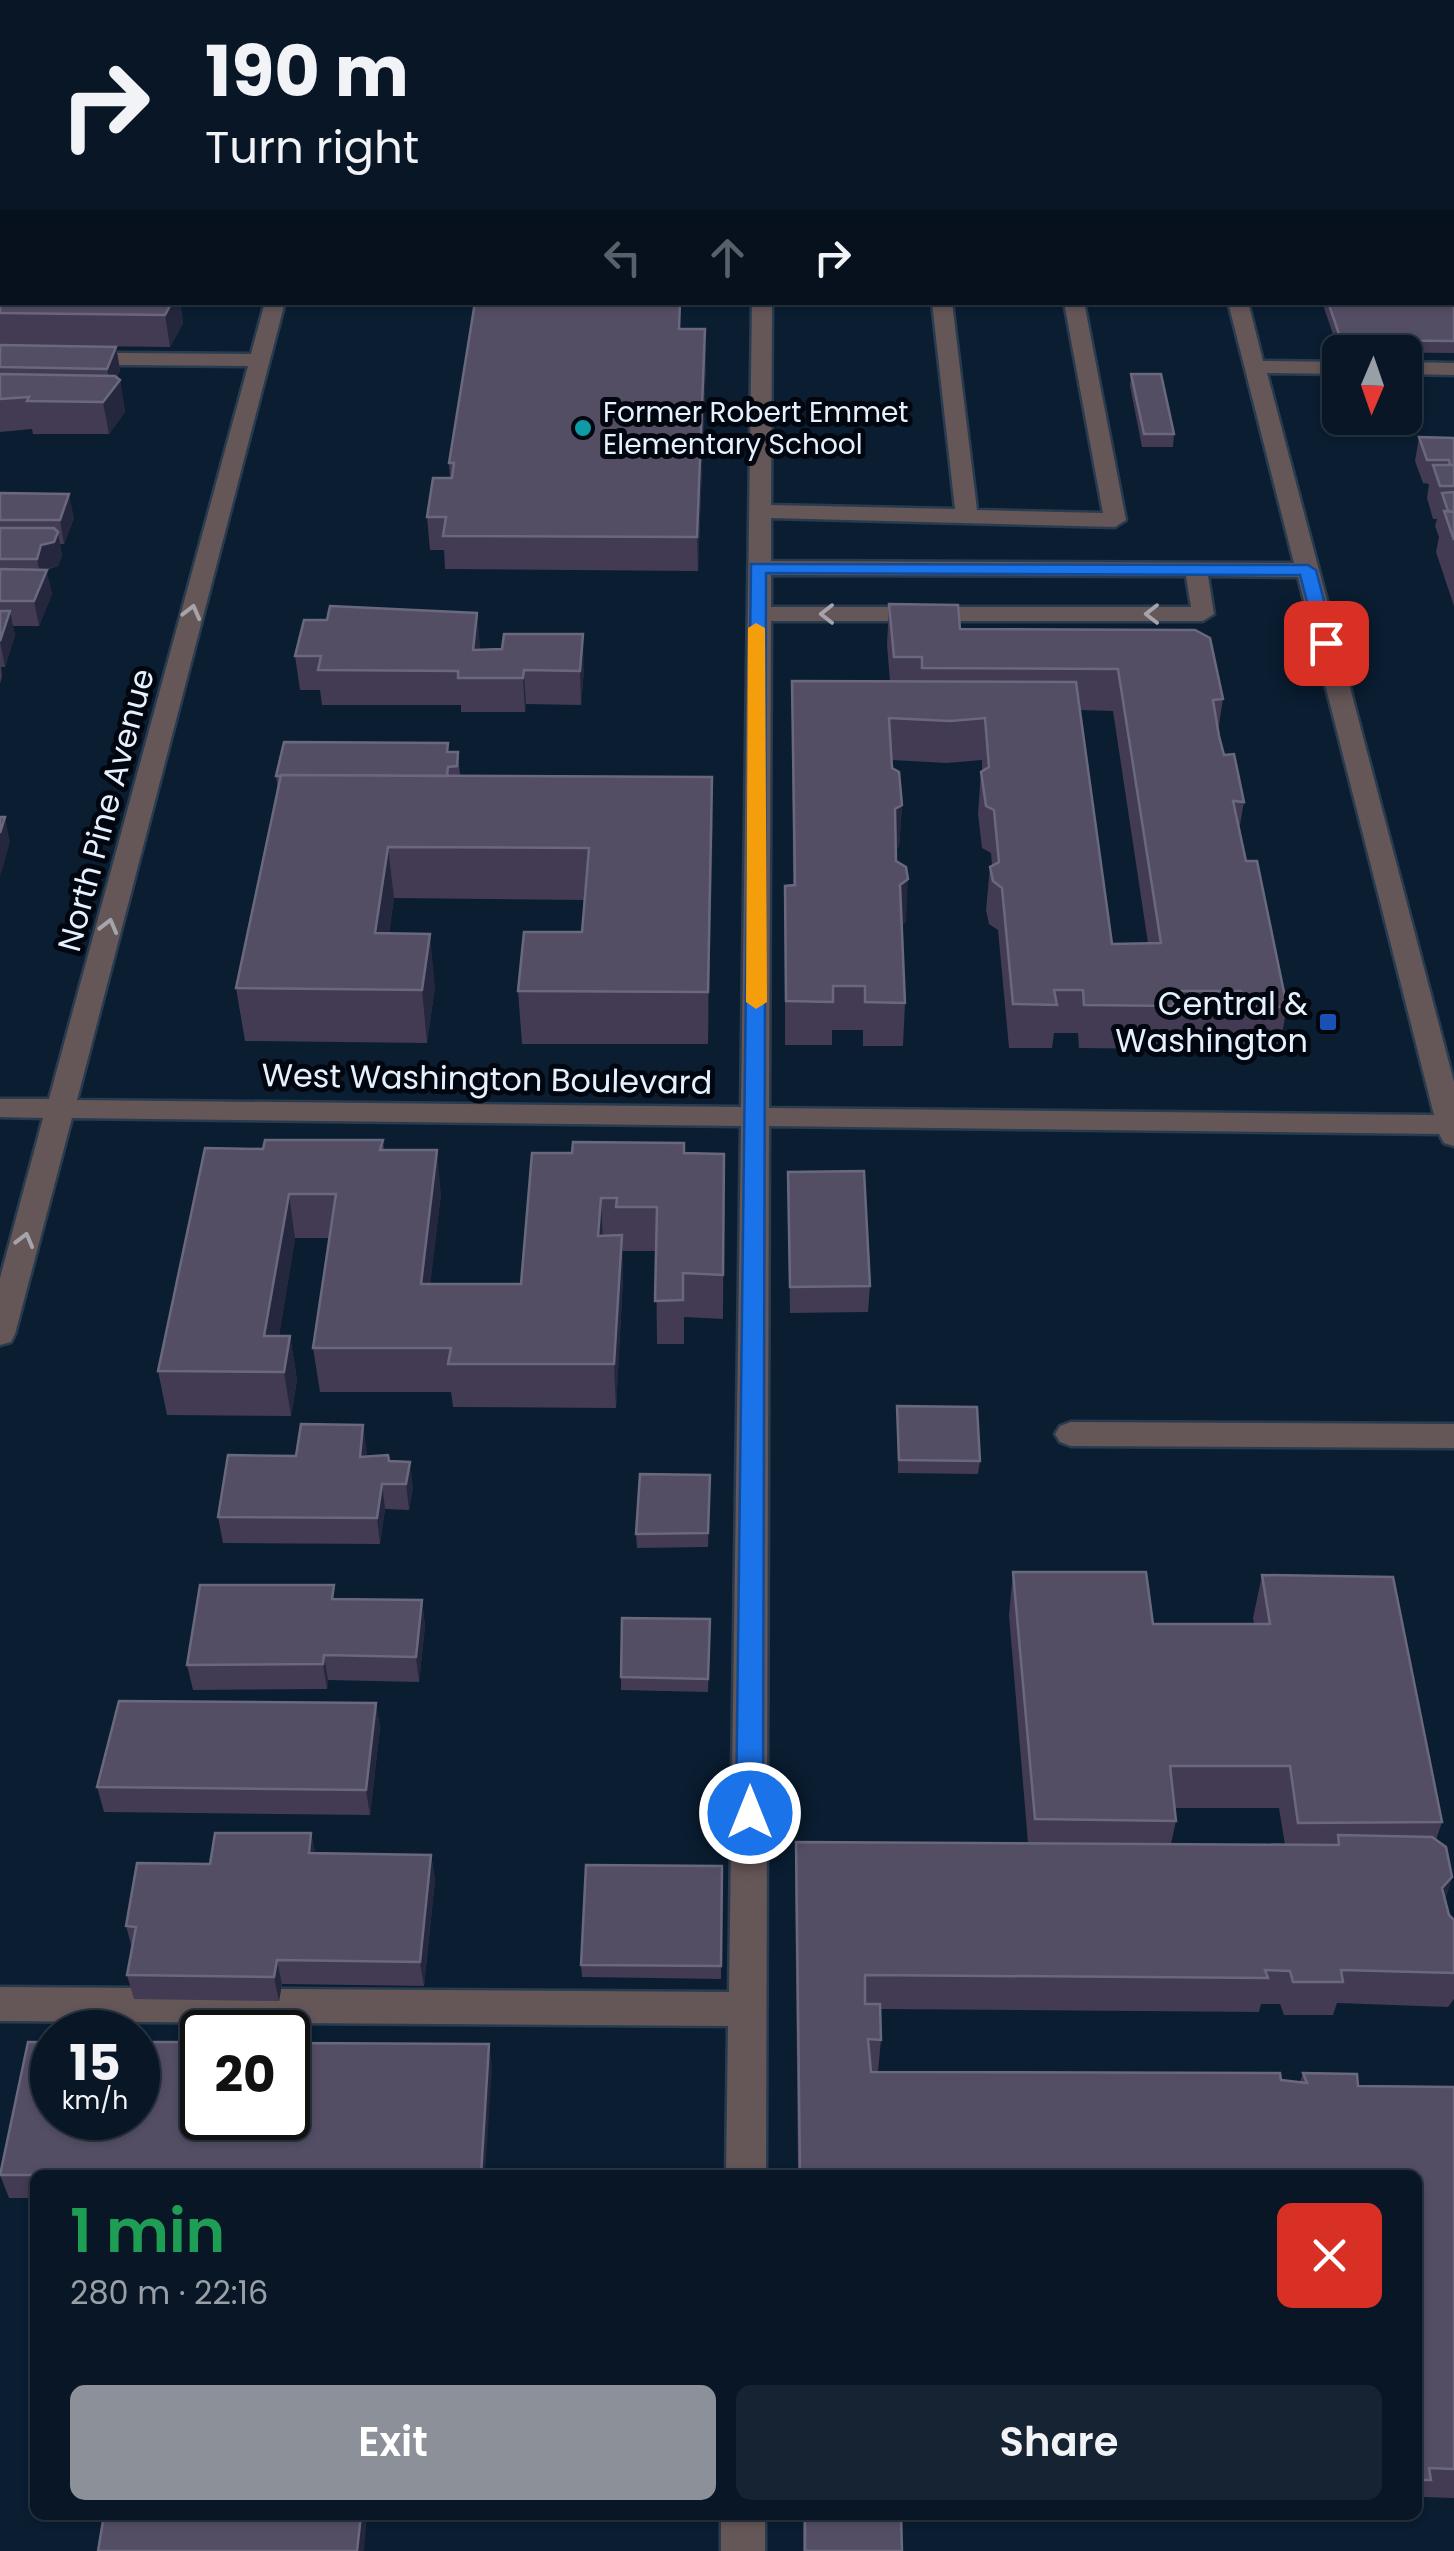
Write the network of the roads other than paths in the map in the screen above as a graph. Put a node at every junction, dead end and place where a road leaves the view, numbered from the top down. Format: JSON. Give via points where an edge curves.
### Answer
{"nodes":[{"id":1,"x":273,"y":305,"type":"edge"},
{"id":2,"x":762,"y":305,"type":"edge"},
{"id":3,"x":942,"y":305,"type":"edge"},
{"id":4,"x":1075,"y":305,"type":"edge"},
{"id":5,"x":1239,"y":305,"type":"edge"},
{"id":6,"x":0,"y":358,"type":"edge"},
{"id":7,"x":259,"y":360,"type":"junction"},
{"id":8,"x":1255,"y":368,"type":"junction"},
{"id":9,"x":1322,"y":368,"type":"edge"},
{"id":10,"x":1422,"y":368,"type":"edge"},
{"id":11,"x":1454,"y":369,"type":"edge"},
{"id":12,"x":757,"y":511,"type":"junction"},
{"id":13,"x":966,"y":516,"type":"junction"},
{"id":14,"x":757,"y":568,"type":"junction"},
{"id":15,"x":1196,"y":569,"type":"junction"},
{"id":16,"x":1308,"y":570,"type":"junction"},
{"id":17,"x":756,"y":614,"type":"junction"},
{"id":18,"x":0,"y":1108,"type":"edge"},
{"id":19,"x":60,"y":1109,"type":"junction"},
{"id":20,"x":756,"y":1117,"type":"junction"},
{"id":21,"x":1453,"y":1129,"type":"edge"},
{"id":22,"x":0,"y":1334,"type":"edge"},
{"id":23,"x":1071,"y":1434,"type":"dead end"},
{"id":24,"x":1454,"y":1436,"type":"edge"},
{"id":25,"x":0,"y":2004,"type":"edge"},
{"id":26,"x":748,"y":2009,"type":"junction"},
{"id":27,"x":746,"y":2170,"type":"edge"},
{"id":28,"x":743,"y":2520,"type":"edge"},
{"id":29,"x":743,"y":2551,"type":"edge"}],
"edges":[{"from":1,"to":7,"type":"street","name":"North Pine Avenue"},
{"from":2,"to":12,"type":"street"},
{"from":3,"to":13,"type":"street"},
{"from":4,"to":13,"type":"street","via":[[1115,520]]},
{"from":5,"to":8,"type":"street"},
{"from":6,"to":7,"type":"street"},
{"from":19,"to":7,"type":"street","name":"North Pine Avenue","one_way":true},
{"from":8,"to":9,"type":"street"},
{"from":8,"to":16,"type":"street"},
{"from":10,"to":11,"type":"street"},
{"from":12,"to":13,"type":"street"},
{"from":12,"to":14,"type":"street"},
{"from":14,"to":15,"type":"street"},
{"from":14,"to":17,"type":"street"},
{"from":15,"to":16,"type":"street"},
{"from":15,"to":17,"type":"street","one_way":true,"via":[[1204,614]]},
{"from":16,"to":21,"type":"street"},
{"from":17,"to":20,"type":"street"},
{"from":18,"to":19,"type":"street","name":"West Washington Boulevard"},
{"from":19,"to":20,"type":"street","name":"West Washington Boulevard"},
{"from":22,"to":19,"type":"street","name":"North Pine Avenue","one_way":true},
{"from":20,"to":21,"type":"street","name":"West Washington Boulevard"},
{"from":20,"to":26,"type":"street"},
{"from":23,"to":24,"type":"street"},
{"from":25,"to":26,"type":"street"},
{"from":26,"to":27,"type":"street"},
{"from":28,"to":29,"type":"street"}]}
